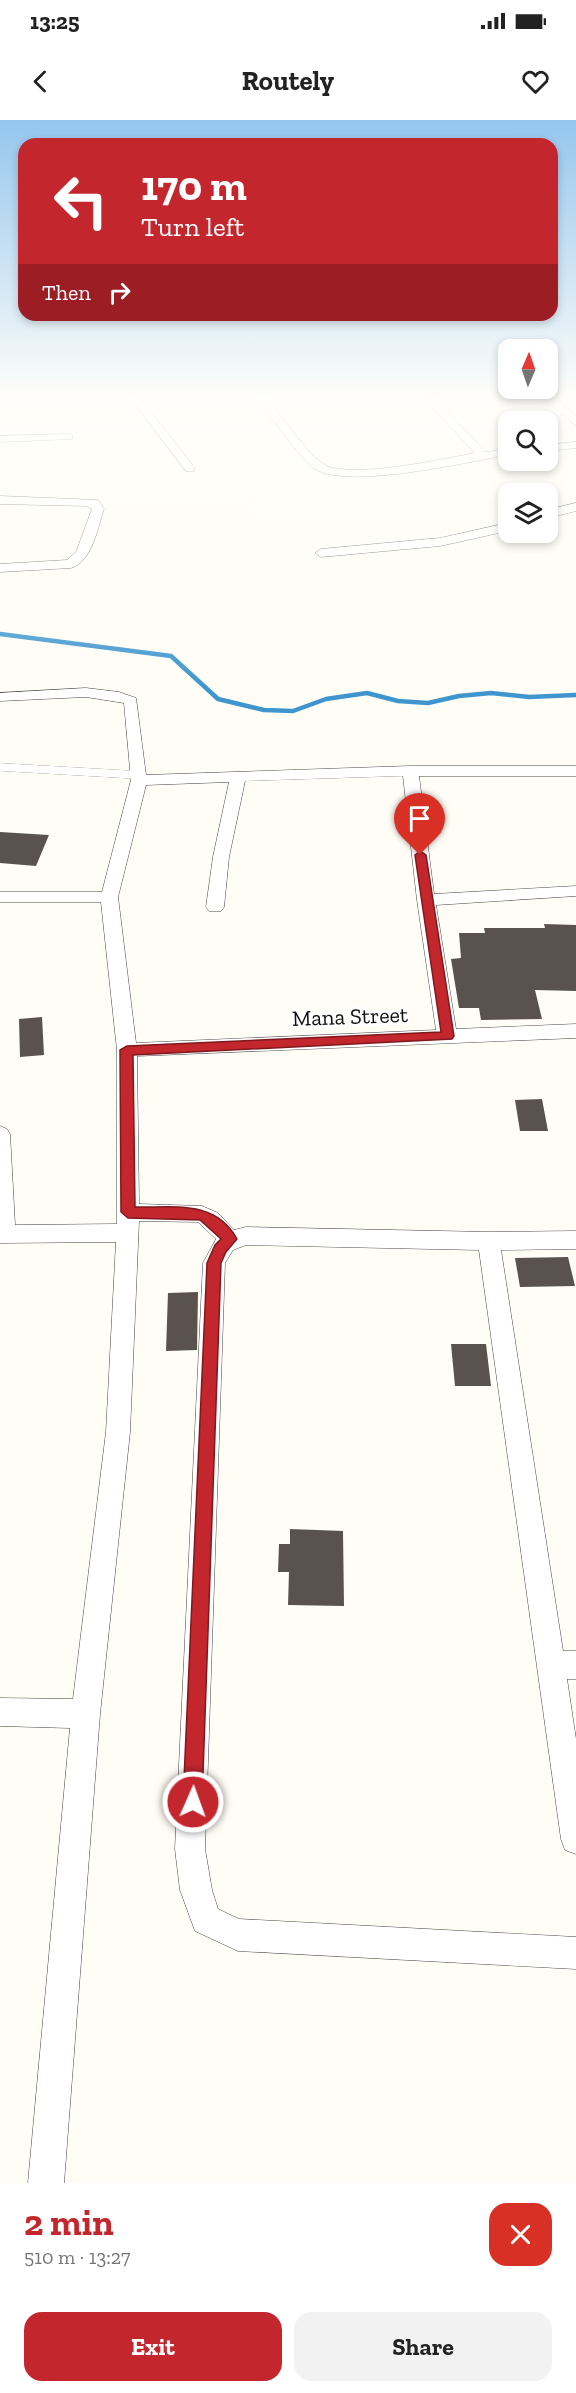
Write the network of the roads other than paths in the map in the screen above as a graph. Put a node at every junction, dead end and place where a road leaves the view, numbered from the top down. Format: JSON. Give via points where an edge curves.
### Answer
{"nodes":[{"id":1,"x":0,"y":500,"type":"edge"},
{"id":2,"x":576,"y":507,"type":"edge"},
{"id":3,"x":558,"y":512,"type":"edge"},
{"id":4,"x":498,"y":529,"type":"edge"},
{"id":5,"x":321,"y":554,"type":"dead end"},
{"id":6,"x":0,"y":568,"type":"edge"},
{"id":7,"x":0,"y":697,"type":"edge"},
{"id":8,"x":0,"y":767,"type":"edge"},
{"id":9,"x":410,"y":771,"type":"junction"},
{"id":10,"x":576,"y":771,"type":"edge"},
{"id":11,"x":238,"y":776,"type":"junction"},
{"id":12,"x":139,"y":778,"type":"junction"},
{"id":13,"x":576,"y":891,"type":"edge"},
{"id":14,"x":0,"y":897,"type":"edge"},
{"id":15,"x":109,"y":897,"type":"junction"},
{"id":16,"x":426,"y":900,"type":"junction"},
{"id":17,"x":215,"y":907,"type":"dead end"},
{"id":18,"x":576,"y":1030,"type":"edge"},
{"id":19,"x":447,"y":1036,"type":"junction"},
{"id":20,"x":127,"y":1050,"type":"junction"},
{"id":21,"x":0,"y":1134,"type":"edge"},
{"id":22,"x":128,"y":1223,"type":"junction"},
{"id":23,"x":2,"y":1234,"type":"edge"},
{"id":24,"x":230,"y":1239,"type":"junction"},
{"id":25,"x":576,"y":1239,"type":"edge"},
{"id":26,"x":489,"y":1241,"type":"junction"},
{"id":27,"x":563,"y":1665,"type":"edge"},
{"id":28,"x":0,"y":1712,"type":"edge"},
{"id":29,"x":86,"y":1714,"type":"junction"},
{"id":30,"x":576,"y":1839,"type":"edge"},
{"id":31,"x":576,"y":1953,"type":"edge"},
{"id":32,"x":46,"y":2183,"type":"edge"}],
"edges":[{"from":1,"to":6,"type":"street","via":[[87,502],[98,509],[82,553],[71,564]]},
{"from":2,"to":3,"type":"street"},
{"from":4,"to":5,"type":"street","via":[[457,539]]},
{"from":7,"to":12,"type":"street","via":[[119,694],[131,701]]},
{"from":8,"to":12,"type":"lane"},
{"from":9,"to":10,"type":"street"},
{"from":9,"to":11,"type":"street"},
{"from":9,"to":16,"type":"street"},
{"from":11,"to":12,"type":"street"},
{"from":11,"to":17,"type":"street"},
{"from":12,"to":15,"type":"street"},
{"from":13,"to":16,"type":"street"},
{"from":14,"to":15,"type":"street"},
{"from":15,"to":20,"type":"street"},
{"from":16,"to":19,"type":"street"},
{"from":18,"to":19,"type":"street","name":"Mana Street"},
{"from":19,"to":20,"type":"street","name":"Mana Street"},
{"from":20,"to":22,"type":"street"},
{"from":21,"to":23,"type":"street"},
{"from":22,"to":23,"type":"street"},
{"from":22,"to":24,"type":"street","via":[[202,1214]]},
{"from":22,"to":29,"type":"street","via":[[118,1432]]},
{"from":24,"to":26,"type":"street","via":[[246,1236]]},
{"from":24,"to":31,"type":"street","via":[[214,1263],[190,1849],[196,1890],[206,1920],[238,1935]]},
{"from":25,"to":26,"type":"street"},
{"from":26,"to":27,"type":"street"},
{"from":27,"to":30,"type":"street"},
{"from":28,"to":29,"type":"street"},
{"from":29,"to":32,"type":"street"}]}
